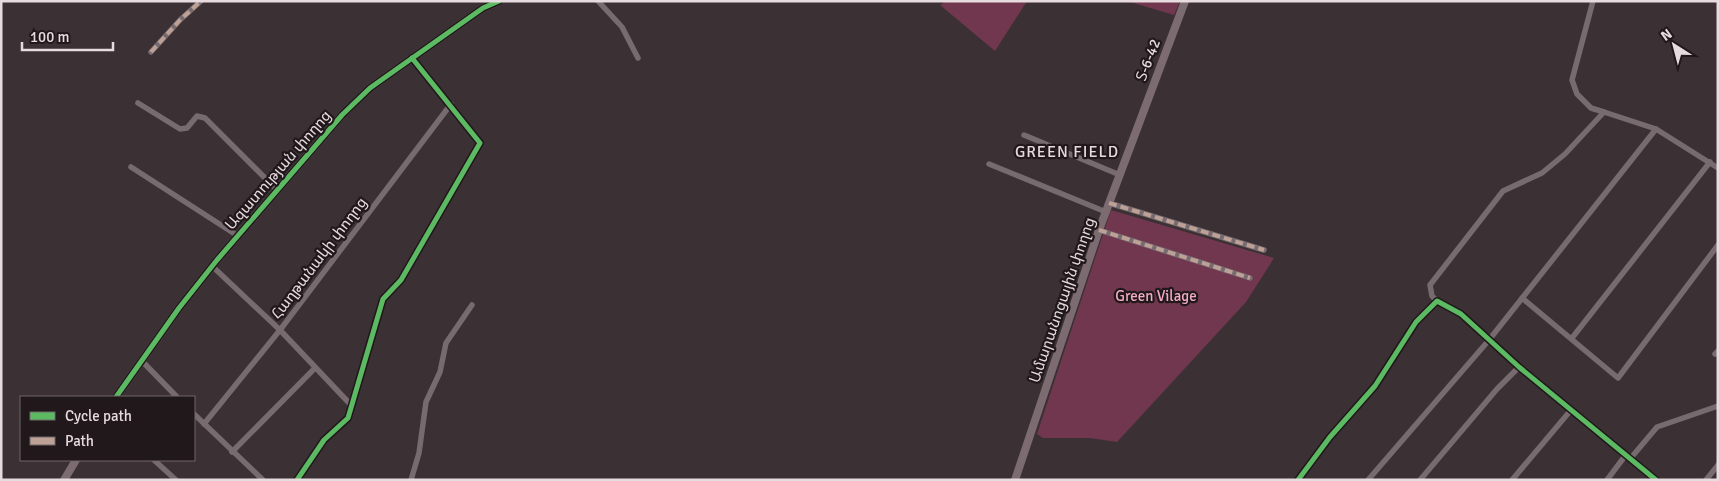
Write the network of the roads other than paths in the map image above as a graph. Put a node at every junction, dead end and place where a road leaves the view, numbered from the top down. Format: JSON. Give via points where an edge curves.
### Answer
{"nodes":[{"id":1,"x":201,"y":1,"type":"edge"},
{"id":2,"x":499,"y":1,"type":"edge"},
{"id":3,"x":598,"y":1,"type":"edge"},
{"id":4,"x":1185,"y":1,"type":"edge"},
{"id":5,"x":1593,"y":1,"type":"edge"},
{"id":6,"x":485,"y":4,"type":"edge"},
{"id":7,"x":151,"y":52,"type":"dead end"},
{"id":8,"x":412,"y":58,"type":"junction"},
{"id":9,"x":638,"y":58,"type":"dead end"},
{"id":10,"x":138,"y":102,"type":"dead end"},
{"id":11,"x":451,"y":104,"type":"junction"},
{"id":12,"x":1604,"y":112,"type":"junction"},
{"id":13,"x":1137,"y":129,"type":"joint"},
{"id":14,"x":1656,"y":129,"type":"junction"},
{"id":15,"x":1024,"y":135,"type":"dead end"},
{"id":16,"x":1710,"y":162,"type":"junction"},
{"id":17,"x":989,"y":164,"type":"dead end"},
{"id":18,"x":132,"y":167,"type":"dead end"},
{"id":19,"x":1718,"y":168,"type":"edge"},
{"id":20,"x":1120,"y":175,"type":"junction"},
{"id":21,"x":278,"y":190,"type":"junction"},
{"id":22,"x":1109,"y":203,"type":"junction"},
{"id":23,"x":1106,"y":212,"type":"junction"},
{"id":24,"x":1099,"y":230,"type":"junction"},
{"id":25,"x":238,"y":236,"type":"junction"},
{"id":26,"x":1718,"y":245,"type":"edge"},
{"id":27,"x":1264,"y":250,"type":"dead end"},
{"id":28,"x":212,"y":266,"type":"junction"},
{"id":29,"x":1250,"y":278,"type":"dead end"},
{"id":30,"x":1522,"y":298,"type":"junction"},
{"id":31,"x":1436,"y":301,"type":"junction"},
{"id":32,"x":472,"y":305,"type":"dead end"},
{"id":33,"x":280,"y":330,"type":"junction"},
{"id":34,"x":1572,"y":338,"type":"junction"},
{"id":35,"x":1489,"y":340,"type":"junction"},
{"id":36,"x":142,"y":361,"type":"junction"},
{"id":37,"x":1519,"y":367,"type":"junction"},
{"id":38,"x":315,"y":368,"type":"junction"},
{"id":39,"x":117,"y":396,"type":"edge"},
{"id":40,"x":176,"y":396,"type":"edge"},
{"id":41,"x":351,"y":405,"type":"junction"},
{"id":42,"x":1718,"y":406,"type":"edge"},
{"id":43,"x":1571,"y":410,"type":"junction"},
{"id":44,"x":195,"y":415,"type":"edge"},
{"id":45,"x":204,"y":424,"type":"junction"},
{"id":46,"x":232,"y":452,"type":"junction"},
{"id":47,"x":1627,"y":457,"type":"junction"},
{"id":48,"x":75,"y":461,"type":"edge"},
{"id":49,"x":155,"y":461,"type":"edge"},
{"id":50,"x":1718,"y":465,"type":"edge"},
{"id":51,"x":64,"y":480,"type":"edge"},
{"id":52,"x":176,"y":480,"type":"edge"},
{"id":53,"x":263,"y":480,"type":"edge"},
{"id":54,"x":297,"y":480,"type":"edge"},
{"id":55,"x":411,"y":480,"type":"edge"},
{"id":56,"x":1016,"y":480,"type":"edge"},
{"id":57,"x":1298,"y":480,"type":"edge"},
{"id":58,"x":1368,"y":480,"type":"edge"},
{"id":59,"x":1420,"y":480,"type":"edge"},
{"id":60,"x":1512,"y":480,"type":"edge"},
{"id":61,"x":1607,"y":480,"type":"edge"},
{"id":62,"x":1656,"y":480,"type":"edge"},
{"id":63,"x":1706,"y":480,"type":"edge"}],
"edges":[{"from":1,"to":7,"type":"street"},
{"from":2,"to":6,"type":"street","name":"Ազատության փողոց"},
{"from":3,"to":9,"type":"street","via":[[622,27]]},
{"from":4,"to":13,"type":"street","name":"Տ-6-42","number":"Տ-6-42"},
{"from":5,"to":12,"type":"street","via":[[1572,80],[1577,94],[1591,108]]},
{"from":6,"to":8,"type":"street","name":"Ազատության փողոց"},
{"from":8,"to":11,"type":"street"},
{"from":8,"to":21,"type":"street","name":"Ազատության փողոց","via":[[370,88],[342,115]]},
{"from":10,"to":21,"type":"street","via":[[180,129],[187,128],[197,116],[205,118]]},
{"from":11,"to":33,"type":"street","name":"Հաղթանակի փողոց"},
{"from":11,"to":41,"type":"street","via":[[480,143],[401,280],[383,299]]},
{"from":12,"to":14,"type":"street"},
{"from":12,"to":31,"type":"street","via":[[1565,154],[1542,173],[1515,184],[1496,199],[1430,285]]},
{"from":13,"to":20,"type":"street","name":"Ամարանոցային փողոց","number":"Տ-6-42"},
{"from":14,"to":16,"type":"street"},
{"from":14,"to":30,"type":"street"},
{"from":15,"to":20,"type":"street"},
{"from":16,"to":19,"type":"street"},
{"from":16,"to":34,"type":"street"},
{"from":17,"to":23,"type":"street"},
{"from":18,"to":25,"type":"street"},
{"from":20,"to":22,"type":"street","name":"Ամարանոցային փողոց","number":"Տ-6-42"},
{"from":21,"to":25,"type":"street","name":"Ազատության փողոց"},
{"from":22,"to":23,"type":"street","name":"Ամարանոցային փողոց","number":"Տ-6-42"},
{"from":22,"to":27,"type":"street"},
{"from":23,"to":24,"type":"street","name":"Ամարանոցային փողոց","number":"Տ-6-42"},
{"from":24,"to":29,"type":"street"},
{"from":24,"to":56,"type":"street","name":"Ամարանոցային փողոց","number":"Տ-6-42"},
{"from":25,"to":28,"type":"street","name":"Ազատության փողոց"},
{"from":26,"to":34,"type":"street","via":[[1618,378]]},
{"from":28,"to":33,"type":"street"},
{"from":28,"to":36,"type":"street","name":"Ազատության փողոց"},
{"from":30,"to":34,"type":"street"},
{"from":30,"to":35,"type":"street"},
{"from":31,"to":35,"type":"street","via":[[1461,314]]},
{"from":31,"to":57,"type":"street","via":[[1416,322],[1375,386]]},
{"from":32,"to":55,"type":"street","via":[[446,344],[440,372],[426,402],[419,453]]},
{"from":33,"to":38,"type":"street"},
{"from":33,"to":45,"type":"street","name":"Հաղթանակի փողոց"},
{"from":35,"to":37,"type":"street"},
{"from":35,"to":58,"type":"street"},
{"from":36,"to":39,"type":"street","name":"Ազատության փողոց"},
{"from":36,"to":40,"type":"street"},
{"from":37,"to":43,"type":"street"},
{"from":37,"to":59,"type":"street"},
{"from":38,"to":41,"type":"street"},
{"from":38,"to":46,"type":"street"},
{"from":41,"to":54,"type":"street","via":[[348,418],[324,440]]},
{"from":42,"to":47,"type":"street","via":[[1657,427]]},
{"from":43,"to":47,"type":"street"},
{"from":43,"to":60,"type":"street"},
{"from":44,"to":45,"type":"street"},
{"from":45,"to":46,"type":"street"},
{"from":46,"to":53,"type":"street"},
{"from":47,"to":61,"type":"street"},
{"from":47,"to":62,"type":"street"},
{"from":48,"to":51,"type":"street"},
{"from":49,"to":52,"type":"street"},
{"from":50,"to":63,"type":"street"}]}
